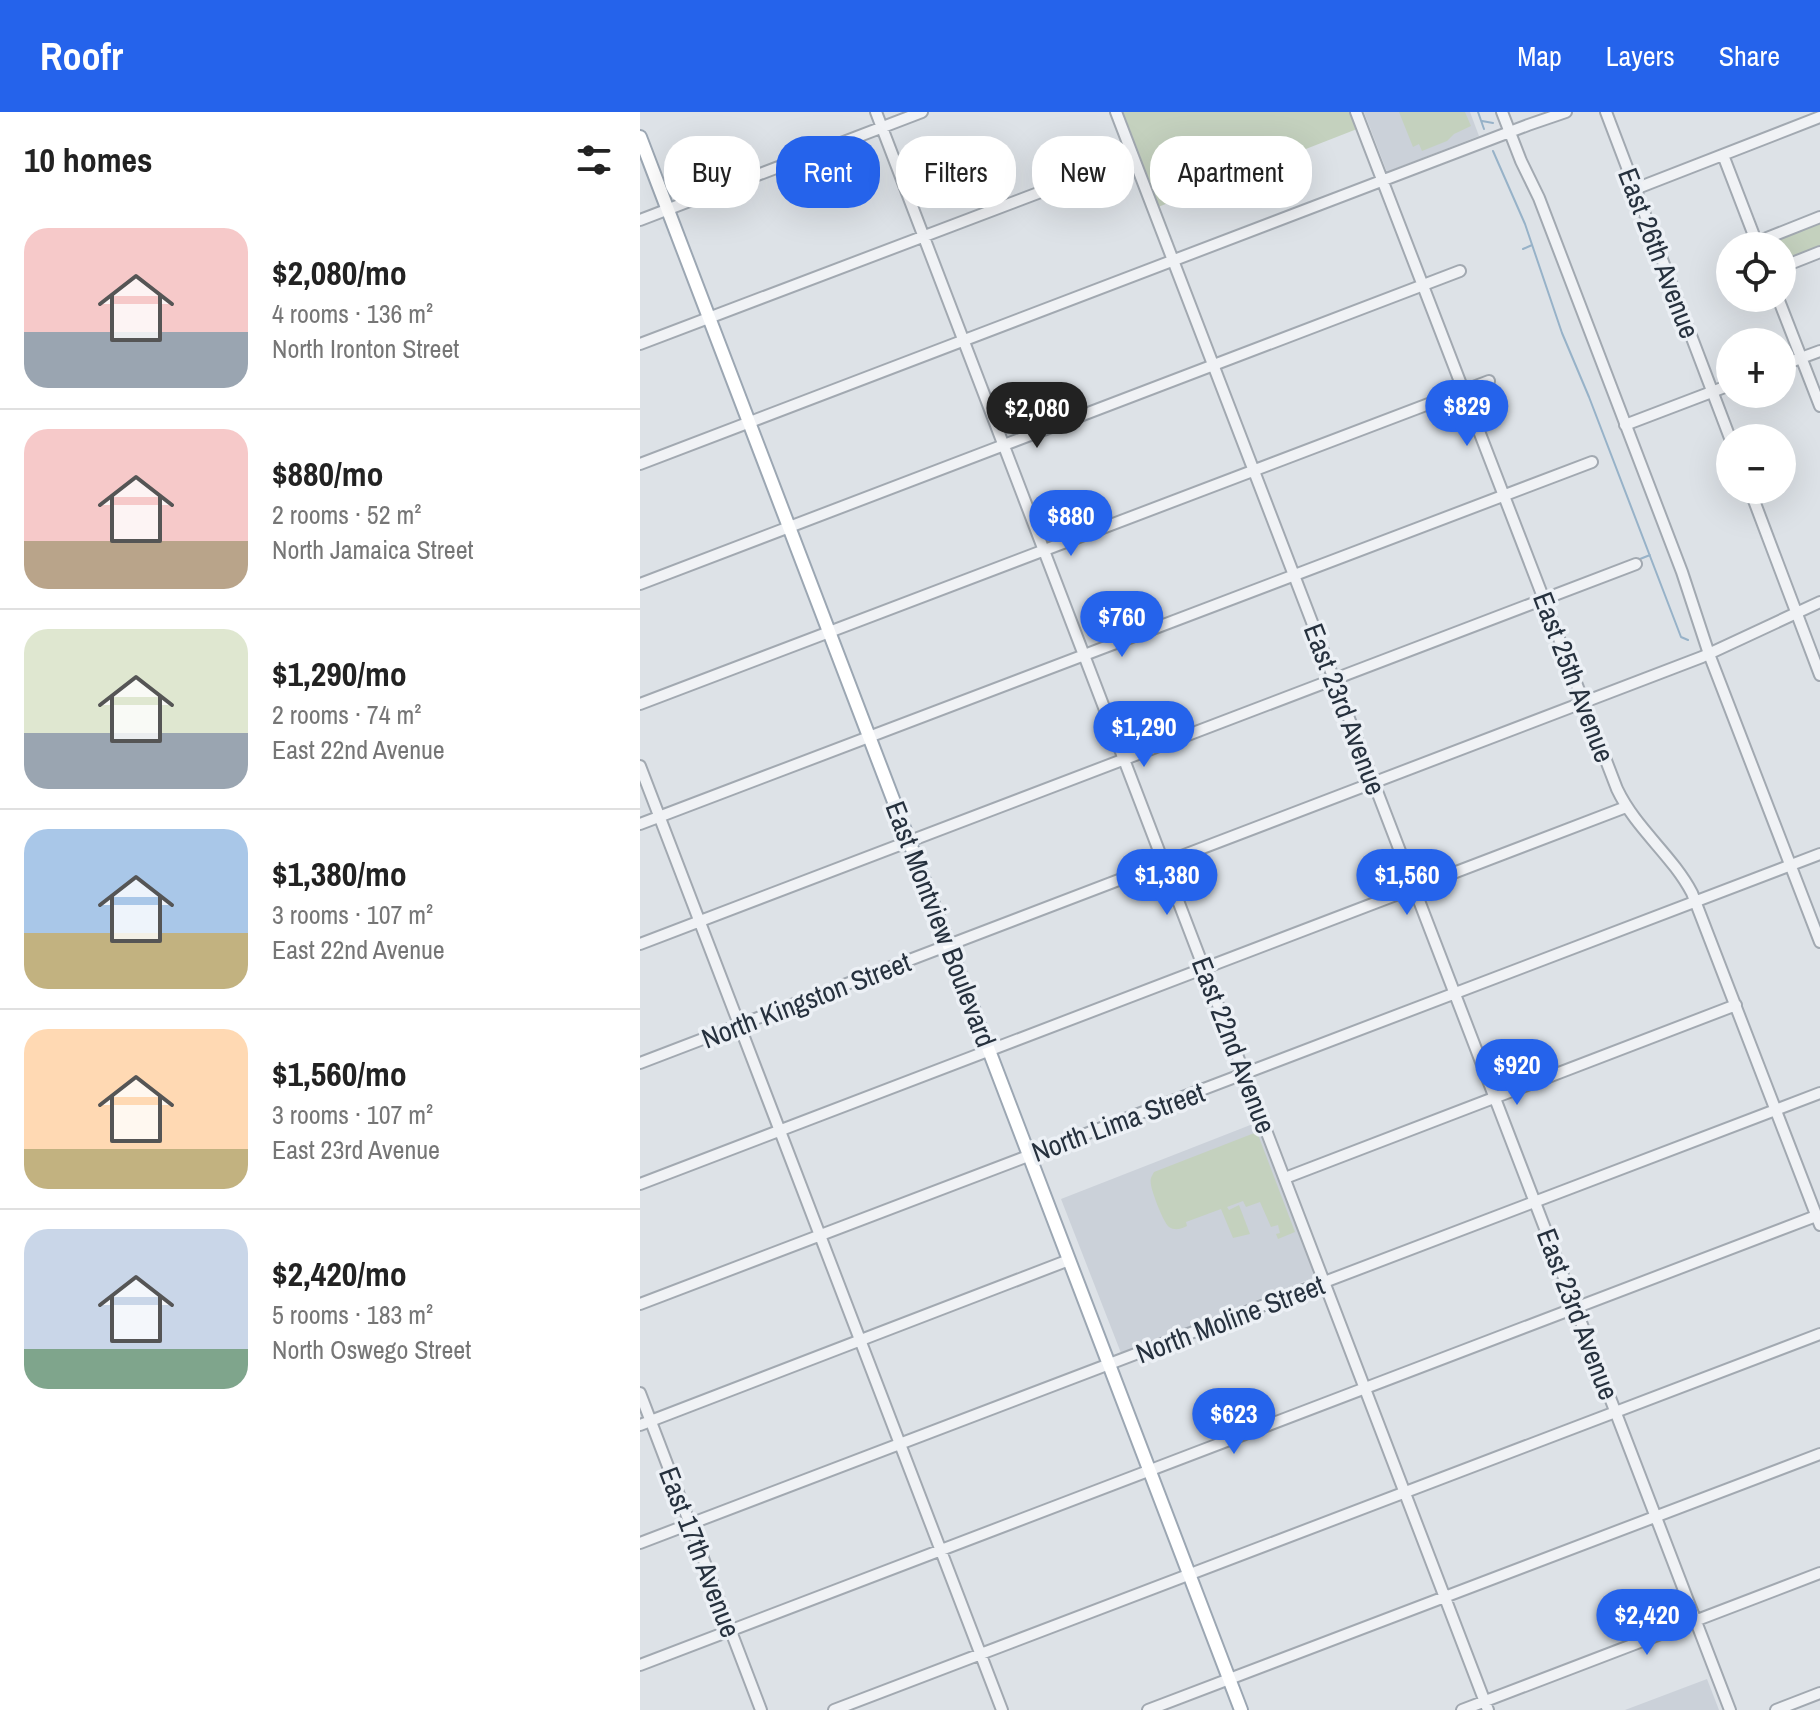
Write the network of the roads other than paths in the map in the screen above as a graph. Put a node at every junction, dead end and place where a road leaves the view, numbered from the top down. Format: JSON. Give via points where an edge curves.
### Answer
{"nodes":[{"id":1,"x":876,"y":112,"type":"edge"},
{"id":2,"x":922,"y":112,"type":"edge"},
{"id":3,"x":1116,"y":112,"type":"edge"},
{"id":4,"x":1356,"y":112,"type":"edge"},
{"id":5,"x":1502,"y":112,"type":"edge"},
{"id":6,"x":1566,"y":112,"type":"edge"},
{"id":7,"x":1606,"y":112,"type":"edge"},
{"id":8,"x":1820,"y":117,"type":"edge"},
{"id":9,"x":882,"y":127,"type":"junction"},
{"id":10,"x":1509,"y":132,"type":"junction"},
{"id":11,"x":1125,"y":136,"type":"edge"},
{"id":12,"x":640,"y":137,"type":"edge"},
{"id":13,"x":1723,"y":155,"type":"junction"},
{"id":14,"x":1134,"y":160,"type":"edge"},
{"id":15,"x":1383,"y":181,"type":"junction"},
{"id":16,"x":1635,"y":189,"type":"junction"},
{"id":17,"x":1032,"y":195,"type":"edge"},
{"id":18,"x":668,"y":209,"type":"junction"},
{"id":19,"x":1820,"y":217,"type":"edge"},
{"id":20,"x":640,"y":220,"type":"edge"},
{"id":21,"x":1752,"y":232,"type":"edge"},
{"id":22,"x":1785,"y":232,"type":"edge"},
{"id":23,"x":924,"y":236,"type":"junction"},
{"id":24,"x":1820,"y":252,"type":"edge"},
{"id":25,"x":1173,"y":261,"type":"junction"},
{"id":26,"x":1796,"y":261,"type":"edge"},
{"id":27,"x":1460,"y":271,"type":"dead end"},
{"id":28,"x":1423,"y":285,"type":"junction"},
{"id":29,"x":1783,"y":312,"type":"edge"},
{"id":30,"x":709,"y":318,"type":"junction"},
{"id":31,"x":964,"y":341,"type":"junction"},
{"id":32,"x":640,"y":344,"type":"edge"},
{"id":33,"x":1820,"y":351,"type":"edge"},
{"id":34,"x":1801,"y":358,"type":"junction"},
{"id":35,"x":1796,"y":360,"type":"edge"},
{"id":36,"x":1213,"y":365,"type":"junction"},
{"id":37,"x":1489,"y":381,"type":"dead end"},
{"id":38,"x":1463,"y":390,"type":"junction"},
{"id":39,"x":1716,"y":391,"type":"edge"},
{"id":40,"x":1713,"y":392,"type":"junction"},
{"id":41,"x":1820,"y":406,"type":"edge"},
{"id":42,"x":750,"y":422,"type":"junction"},
{"id":43,"x":1725,"y":424,"type":"edge"},
{"id":44,"x":1625,"y":425,"type":"junction"},
{"id":45,"x":1004,"y":445,"type":"junction"},
{"id":46,"x":1592,"y":462,"type":"dead end"},
{"id":47,"x":640,"y":464,"type":"edge"},
{"id":48,"x":1253,"y":470,"type":"junction"},
{"id":49,"x":1503,"y":495,"type":"junction"},
{"id":50,"x":1755,"y":504,"type":"edge"},
{"id":51,"x":789,"y":527,"type":"junction"},
{"id":52,"x":1044,"y":550,"type":"junction"},
{"id":53,"x":1636,"y":564,"type":"dead end"},
{"id":54,"x":1294,"y":575,"type":"junction"},
{"id":55,"x":640,"y":584,"type":"edge"},
{"id":56,"x":1544,"y":599,"type":"junction"},
{"id":57,"x":1820,"y":602,"type":"edge"},
{"id":58,"x":1796,"y":613,"type":"junction"},
{"id":59,"x":829,"y":632,"type":"junction"},
{"id":60,"x":1709,"y":654,"type":"junction"},
{"id":61,"x":1084,"y":655,"type":"junction"},
{"id":62,"x":1820,"y":675,"type":"edge"},
{"id":63,"x":1334,"y":679,"type":"junction"},
{"id":64,"x":1583,"y":702,"type":"junction"},
{"id":65,"x":640,"y":704,"type":"edge"},
{"id":66,"x":869,"y":737,"type":"junction"},
{"id":67,"x":1124,"y":759,"type":"junction"},
{"id":68,"x":640,"y":766,"type":"edge"},
{"id":69,"x":1373,"y":783,"type":"junction"},
{"id":70,"x":1626,"y":807,"type":"junction"},
{"id":71,"x":660,"y":817,"type":"junction"},
{"id":72,"x":640,"y":824,"type":"edge"},
{"id":73,"x":909,"y":841,"type":"junction"},
{"id":74,"x":1820,"y":854,"type":"edge"},
{"id":75,"x":1164,"y":863,"type":"junction"},
{"id":76,"x":1791,"y":865,"type":"junction"},
{"id":77,"x":1414,"y":888,"type":"junction"},
{"id":78,"x":1695,"y":901,"type":"junction"},
{"id":79,"x":699,"y":921,"type":"junction"},
{"id":80,"x":1820,"y":942,"type":"edge"},
{"id":81,"x":640,"y":944,"type":"edge"},
{"id":82,"x":949,"y":945,"type":"junction"},
{"id":83,"x":1205,"y":968,"type":"junction"},
{"id":84,"x":1454,"y":992,"type":"junction"},
{"id":85,"x":1736,"y":1005,"type":"junction"},
{"id":86,"x":740,"y":1025,"type":"junction"},
{"id":87,"x":989,"y":1051,"type":"junction"},
{"id":88,"x":640,"y":1063,"type":"edge"},
{"id":89,"x":1245,"y":1074,"type":"junction"},
{"id":90,"x":1820,"y":1093,"type":"edge"},
{"id":91,"x":1494,"y":1097,"type":"junction"},
{"id":92,"x":1776,"y":1110,"type":"junction"},
{"id":93,"x":780,"y":1130,"type":"junction"},
{"id":94,"x":1028,"y":1155,"type":"junction"},
{"id":95,"x":1285,"y":1178,"type":"junction"},
{"id":96,"x":640,"y":1184,"type":"edge"},
{"id":97,"x":1534,"y":1202,"type":"junction"},
{"id":98,"x":1818,"y":1220,"type":"edge"},
{"id":99,"x":820,"y":1236,"type":"junction"},
{"id":100,"x":1069,"y":1260,"type":"junction"},
{"id":101,"x":1325,"y":1282,"type":"junction"},
{"id":102,"x":640,"y":1304,"type":"edge"},
{"id":103,"x":1575,"y":1307,"type":"junction"},
{"id":104,"x":1820,"y":1334,"type":"edge"},
{"id":105,"x":860,"y":1341,"type":"junction"},
{"id":106,"x":1109,"y":1365,"type":"junction"},
{"id":107,"x":1365,"y":1387,"type":"junction"},
{"id":108,"x":640,"y":1393,"type":"edge"},
{"id":109,"x":1615,"y":1413,"type":"junction"},
{"id":110,"x":645,"y":1423,"type":"edge"},
{"id":111,"x":900,"y":1444,"type":"junction"},
{"id":112,"x":1820,"y":1454,"type":"edge"},
{"id":113,"x":1150,"y":1469,"type":"junction"},
{"id":114,"x":1405,"y":1491,"type":"junction"},
{"id":115,"x":1656,"y":1518,"type":"junction"},
{"id":116,"x":690,"y":1524,"type":"junction"},
{"id":117,"x":640,"y":1543,"type":"edge"},
{"id":118,"x":941,"y":1549,"type":"junction"},
{"id":119,"x":1820,"y":1573,"type":"edge"},
{"id":120,"x":1189,"y":1574,"type":"junction"},
{"id":121,"x":1445,"y":1596,"type":"junction"},
{"id":122,"x":1695,"y":1621,"type":"junction"},
{"id":123,"x":730,"y":1629,"type":"junction"},
{"id":124,"x":980,"y":1653,"type":"junction"},
{"id":125,"x":640,"y":1665,"type":"edge"},
{"id":126,"x":1229,"y":1679,"type":"junction"},
{"id":127,"x":1820,"y":1693,"type":"edge"},
{"id":128,"x":1487,"y":1706,"type":"edge"},
{"id":129,"x":761,"y":1710,"type":"edge"},
{"id":130,"x":834,"y":1710,"type":"edge"},
{"id":131,"x":1002,"y":1710,"type":"edge"},
{"id":132,"x":1148,"y":1710,"type":"edge"},
{"id":133,"x":1241,"y":1710,"type":"edge"},
{"id":134,"x":1462,"y":1710,"type":"edge"},
{"id":135,"x":1730,"y":1710,"type":"edge"},
{"id":136,"x":1776,"y":1710,"type":"edge"}],
"edges":[{"from":1,"to":9,"type":"street","name":"East 22nd Avenue"},
{"from":2,"to":9,"type":"street"},
{"from":3,"to":11,"type":"street","name":"East 23rd Avenue"},
{"from":4,"to":15,"type":"street","name":"East 25th Avenue"},
{"from":5,"to":10,"type":"street"},
{"from":6,"to":10,"type":"street"},
{"from":7,"to":16,"type":"street","name":"East 26th Avenue"},
{"from":8,"to":13,"type":"street"},
{"from":9,"to":18,"type":"street"},
{"from":9,"to":23,"type":"street","name":"East 22nd Avenue"},
{"from":10,"to":15,"type":"street"},
{"from":10,"to":44,"type":"street"},
{"from":12,"to":18,"type":"main road","name":"East Montview Boulevard"},
{"from":13,"to":16,"type":"street"},
{"from":13,"to":21,"type":"street"},
{"from":14,"to":25,"type":"street","name":"East 23rd Avenue"},
{"from":15,"to":25,"type":"street"},
{"from":15,"to":28,"type":"street","name":"East 25th Avenue"},
{"from":16,"to":40,"type":"street","name":"East 26th Avenue"},
{"from":17,"to":23,"type":"street"},
{"from":18,"to":20,"type":"street"},
{"from":18,"to":30,"type":"main road","name":"East Montview Boulevard"},
{"from":19,"to":22,"type":"street"},
{"from":23,"to":30,"type":"street"},
{"from":23,"to":31,"type":"street","name":"East 22nd Avenue"},
{"from":24,"to":26,"type":"street"},
{"from":25,"to":31,"type":"street"},
{"from":25,"to":36,"type":"street","name":"East 23rd Avenue"},
{"from":27,"to":28,"type":"street"},
{"from":28,"to":36,"type":"street"},
{"from":28,"to":38,"type":"street","name":"East 25th Avenue"},
{"from":29,"to":34,"type":"street"},
{"from":30,"to":32,"type":"street"},
{"from":30,"to":42,"type":"main road","name":"East Montview Boulevard"},
{"from":31,"to":42,"type":"street"},
{"from":31,"to":45,"type":"street","name":"East 22nd Avenue"},
{"from":33,"to":34,"type":"street"},
{"from":34,"to":35,"type":"street"},
{"from":34,"to":41,"type":"street"},
{"from":36,"to":45,"type":"street"},
{"from":36,"to":48,"type":"street","name":"East 23rd Avenue"},
{"from":37,"to":38,"type":"street"},
{"from":38,"to":48,"type":"street"},
{"from":38,"to":49,"type":"street","name":"East 25th Avenue"},
{"from":39,"to":40,"type":"street"},
{"from":40,"to":43,"type":"street","name":"East 26th Avenue"},
{"from":40,"to":44,"type":"street"},
{"from":42,"to":47,"type":"street"},
{"from":42,"to":51,"type":"main road","name":"East Montview Boulevard"},
{"from":44,"to":60,"type":"street"},
{"from":45,"to":51,"type":"street"},
{"from":45,"to":52,"type":"street","name":"East 22nd Avenue"},
{"from":46,"to":49,"type":"street"},
{"from":48,"to":52,"type":"street"},
{"from":48,"to":54,"type":"street","name":"East 23rd Avenue"},
{"from":49,"to":54,"type":"street"},
{"from":49,"to":56,"type":"street","name":"East 25th Avenue"},
{"from":50,"to":58,"type":"street"},
{"from":51,"to":55,"type":"street"},
{"from":51,"to":59,"type":"main road","name":"East Montview Boulevard"},
{"from":52,"to":59,"type":"street"},
{"from":52,"to":61,"type":"street","name":"East 22nd Avenue"},
{"from":53,"to":56,"type":"street"},
{"from":54,"to":61,"type":"street"},
{"from":54,"to":63,"type":"street","name":"East 23rd Avenue"},
{"from":56,"to":63,"type":"street"},
{"from":56,"to":64,"type":"street","name":"East 25th Avenue"},
{"from":57,"to":58,"type":"street","name":"North Kingston Street"},
{"from":58,"to":60,"type":"street","name":"North Kingston Street"},
{"from":58,"to":62,"type":"street"},
{"from":59,"to":65,"type":"street"},
{"from":59,"to":66,"type":"main road","name":"East Montview Boulevard"},
{"from":60,"to":64,"type":"street","name":"North Kingston Street"},
{"from":60,"to":76,"type":"street"},
{"from":61,"to":66,"type":"street"},
{"from":61,"to":67,"type":"street","name":"East 22nd Avenue"},
{"from":63,"to":67,"type":"street"},
{"from":63,"to":69,"type":"street","name":"East 23rd Avenue"},
{"from":64,"to":69,"type":"street","name":"North Kingston Street"},
{"from":64,"to":70,"type":"street","name":"East 25th Avenue"},
{"from":66,"to":71,"type":"street"},
{"from":66,"to":73,"type":"main road","name":"East Montview Boulevard"},
{"from":67,"to":73,"type":"street"},
{"from":67,"to":75,"type":"street","name":"East 22nd Avenue"},
{"from":68,"to":71,"type":"street"},
{"from":69,"to":75,"type":"street","name":"North Kingston Street"},
{"from":69,"to":77,"type":"street","name":"East 23rd Avenue"},
{"from":70,"to":77,"type":"street"},
{"from":70,"to":78,"type":"street","name":"East 25th Avenue","via":[[1673,863]]},
{"from":71,"to":72,"type":"street"},
{"from":71,"to":79,"type":"street"},
{"from":73,"to":79,"type":"street"},
{"from":73,"to":82,"type":"main road","name":"East Montview Boulevard"},
{"from":74,"to":76,"type":"street","name":"North Lima Street"},
{"from":75,"to":82,"type":"street","name":"North Kingston Street"},
{"from":75,"to":83,"type":"street","name":"East 22nd Avenue"},
{"from":76,"to":78,"type":"street","name":"North Lima Street"},
{"from":76,"to":80,"type":"street"},
{"from":77,"to":83,"type":"street"},
{"from":77,"to":84,"type":"street","name":"East 23rd Avenue"},
{"from":78,"to":84,"type":"street","name":"North Lima Street"},
{"from":78,"to":85,"type":"street","name":"East 25th Avenue"},
{"from":79,"to":81,"type":"street"},
{"from":79,"to":86,"type":"street"},
{"from":82,"to":86,"type":"street","name":"North Kingston Street"},
{"from":82,"to":87,"type":"main road","name":"East Montview Boulevard"},
{"from":83,"to":87,"type":"street"},
{"from":83,"to":89,"type":"street","name":"East 22nd Avenue"},
{"from":84,"to":89,"type":"street","name":"North Lima Street"},
{"from":84,"to":91,"type":"street","name":"East 23rd Avenue"},
{"from":85,"to":91,"type":"street"},
{"from":85,"to":92,"type":"street","name":"East 25th Avenue"},
{"from":86,"to":88,"type":"street","name":"North Kingston Street"},
{"from":86,"to":93,"type":"street"},
{"from":87,"to":93,"type":"street"},
{"from":87,"to":94,"type":"main road","name":"East Montview Boulevard"},
{"from":89,"to":94,"type":"street","name":"North Lima Street"},
{"from":89,"to":95,"type":"street","name":"East 22nd Avenue"},
{"from":90,"to":92,"type":"street","name":"North Moline Street"},
{"from":91,"to":95,"type":"street"},
{"from":91,"to":97,"type":"street","name":"East 23rd Avenue"},
{"from":92,"to":97,"type":"street","name":"North Moline Street"},
{"from":92,"to":98,"type":"street","name":"East 25th Avenue"},
{"from":93,"to":96,"type":"street"},
{"from":93,"to":99,"type":"street"},
{"from":94,"to":99,"type":"street","name":"North Lima Street"},
{"from":94,"to":100,"type":"main road","name":"East Montview Boulevard"},
{"from":95,"to":101,"type":"street","name":"East 22nd Avenue"},
{"from":97,"to":101,"type":"street","name":"North Moline Street"},
{"from":97,"to":103,"type":"street","name":"East 23rd Avenue"},
{"from":98,"to":103,"type":"street"},
{"from":99,"to":102,"type":"street","name":"North Lima Street"},
{"from":99,"to":105,"type":"street"},
{"from":100,"to":105,"type":"street"},
{"from":100,"to":106,"type":"main road","name":"East Montview Boulevard"},
{"from":101,"to":106,"type":"street","name":"North Moline Street"},
{"from":101,"to":107,"type":"street","name":"East 22nd Avenue"},
{"from":103,"to":107,"type":"street"},
{"from":103,"to":109,"type":"street","name":"East 23rd Avenue"},
{"from":104,"to":109,"type":"street"},
{"from":105,"to":110,"type":"street"},
{"from":105,"to":111,"type":"street"},
{"from":106,"to":111,"type":"street","name":"North Moline Street"},
{"from":106,"to":113,"type":"main road","name":"East Montview Boulevard"},
{"from":107,"to":113,"type":"street"},
{"from":107,"to":114,"type":"street","name":"East 22nd Avenue"},
{"from":108,"to":110,"type":"street","name":"East 17th Avenue"},
{"from":109,"to":114,"type":"street"},
{"from":109,"to":115,"type":"street","name":"East 23rd Avenue"},
{"from":110,"to":116,"type":"street","name":"East 17th Avenue"},
{"from":111,"to":116,"type":"street","name":"North Moline Street"},
{"from":111,"to":118,"type":"street"},
{"from":112,"to":115,"type":"street"},
{"from":113,"to":118,"type":"street"},
{"from":113,"to":120,"type":"main road","name":"East Montview Boulevard"},
{"from":114,"to":120,"type":"street"},
{"from":114,"to":121,"type":"street","name":"East 22nd Avenue"},
{"from":115,"to":121,"type":"street"},
{"from":115,"to":122,"type":"street","name":"East 23rd Avenue"},
{"from":116,"to":117,"type":"street","name":"North Moline Street"},
{"from":116,"to":123,"type":"street","name":"East 17th Avenue"},
{"from":118,"to":123,"type":"street"},
{"from":118,"to":124,"type":"street"},
{"from":119,"to":122,"type":"street"},
{"from":120,"to":124,"type":"street"},
{"from":120,"to":126,"type":"main road","name":"East Montview Boulevard"},
{"from":121,"to":126,"type":"street"},
{"from":121,"to":128,"type":"street","name":"East 22nd Avenue"},
{"from":122,"to":128,"type":"street"},
{"from":122,"to":135,"type":"street","name":"East 23rd Avenue"},
{"from":123,"to":125,"type":"street"},
{"from":123,"to":129,"type":"street","name":"East 17th Avenue"},
{"from":124,"to":130,"type":"street"},
{"from":124,"to":131,"type":"street"},
{"from":126,"to":132,"type":"street"},
{"from":126,"to":133,"type":"main road","name":"East Montview Boulevard"},
{"from":127,"to":136,"type":"street"},
{"from":128,"to":134,"type":"street"}]}
